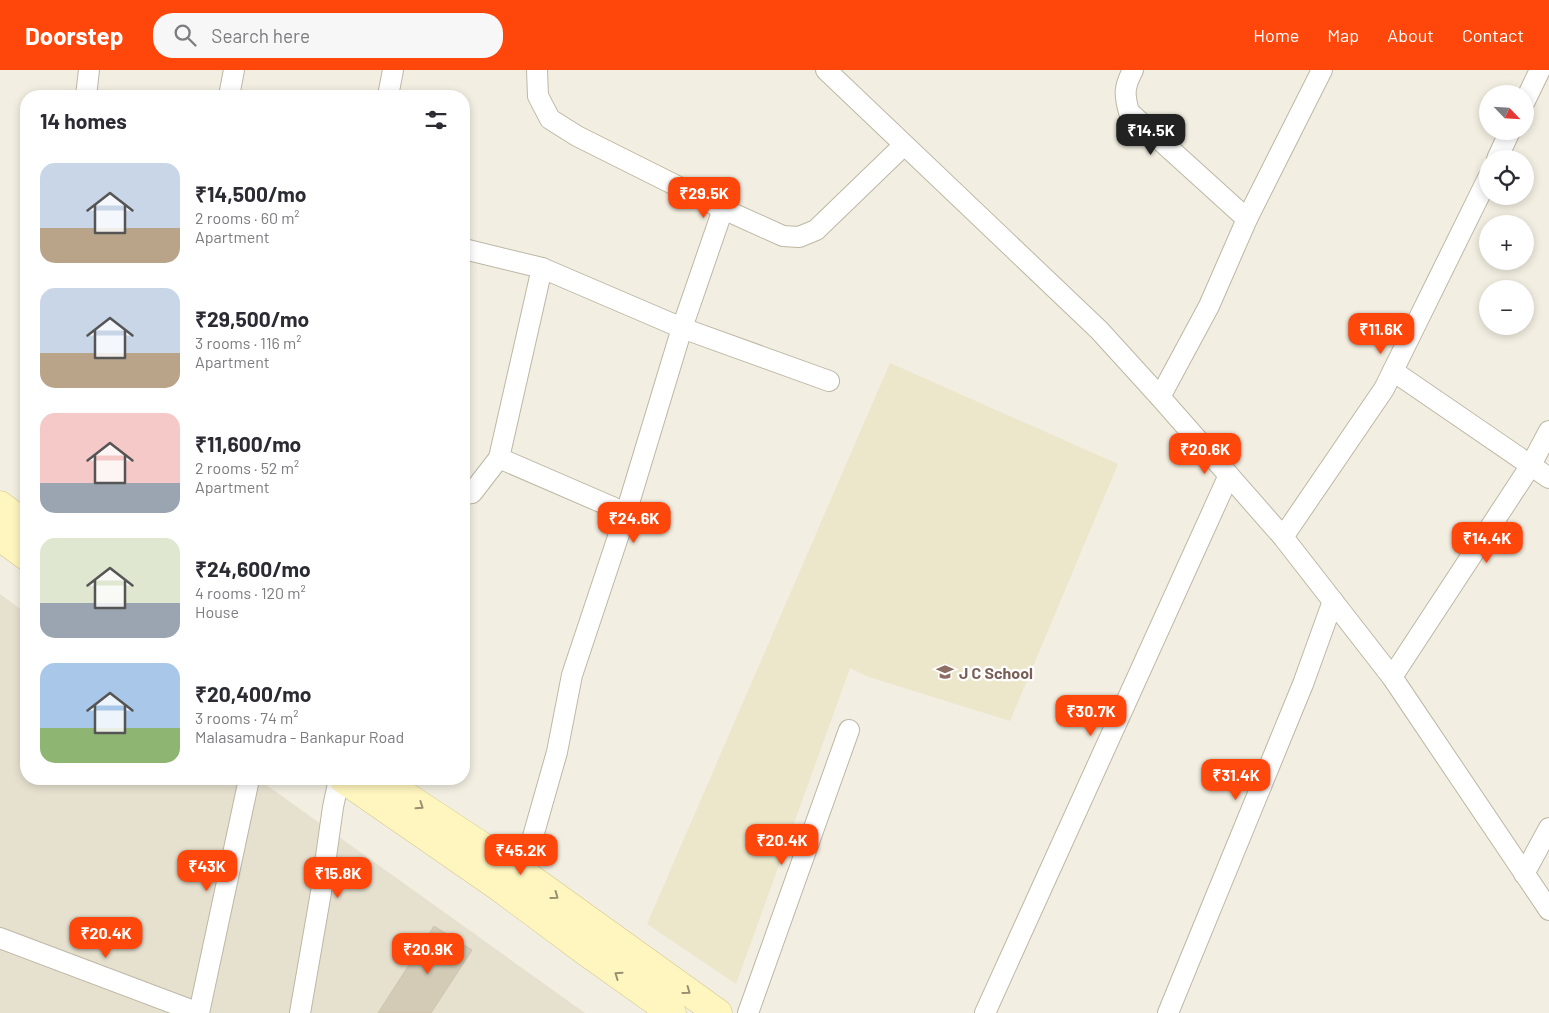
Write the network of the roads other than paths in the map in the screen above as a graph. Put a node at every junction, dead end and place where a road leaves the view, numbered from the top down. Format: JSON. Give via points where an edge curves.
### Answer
{"nodes":[{"id":1,"x":90,"y":70,"type":"edge"},
{"id":2,"x":234,"y":70,"type":"edge"},
{"id":3,"x":393,"y":70,"type":"edge"},
{"id":4,"x":536,"y":70,"type":"edge"},
{"id":5,"x":826,"y":70,"type":"edge"},
{"id":6,"x":1133,"y":70,"type":"edge"},
{"id":7,"x":1322,"y":70,"type":"edge"},
{"id":8,"x":1540,"y":70,"type":"edge"},
{"id":9,"x":1533,"y":85,"type":"edge"},
{"id":10,"x":87,"y":90,"type":"edge"},
{"id":11,"x":230,"y":90,"type":"edge"},
{"id":12,"x":389,"y":90,"type":"edge"},
{"id":13,"x":904,"y":145,"type":"junction"},
{"id":14,"x":1479,"y":196,"type":"edge"},
{"id":15,"x":723,"y":208,"type":"junction"},
{"id":16,"x":1247,"y":219,"type":"junction"},
{"id":17,"x":470,"y":250,"type":"edge"},
{"id":18,"x":542,"y":268,"type":"junction"},
{"id":19,"x":682,"y":328,"type":"junction"},
{"id":20,"x":1393,"y":372,"type":"junction"},
{"id":21,"x":829,"y":381,"type":"dead end"},
{"id":22,"x":1160,"y":397,"type":"junction"},
{"id":23,"x":1549,"y":431,"type":"edge"},
{"id":24,"x":499,"y":458,"type":"junction"},
{"id":25,"x":1531,"y":465,"type":"junction"},
{"id":26,"x":1229,"y":476,"type":"junction"},
{"id":27,"x":1549,"y":478,"type":"edge"},
{"id":28,"x":470,"y":493,"type":"edge"},
{"id":29,"x":0,"y":505,"type":"edge"},
{"id":30,"x":626,"y":513,"type":"junction"},
{"id":31,"x":20,"y":520,"type":"edge"},
{"id":32,"x":0,"y":537,"type":"edge"},
{"id":33,"x":1283,"y":537,"type":"junction"},
{"id":34,"x":20,"y":552,"type":"edge"},
{"id":35,"x":1333,"y":601,"type":"junction"},
{"id":36,"x":1392,"y":677,"type":"junction"},
{"id":37,"x":849,"y":730,"type":"dead end"},
{"id":38,"x":248,"y":785,"type":"edge"},
{"id":39,"x":338,"y":785,"type":"edge"},
{"id":40,"x":352,"y":785,"type":"edge"},
{"id":41,"x":389,"y":785,"type":"edge"},
{"id":42,"x":1549,"y":828,"type":"edge"},
{"id":43,"x":1524,"y":874,"type":"junction"},
{"id":44,"x":526,"y":875,"type":"junction"},
{"id":45,"x":1549,"y":910,"type":"edge"},
{"id":46,"x":0,"y":938,"type":"edge"},
{"id":47,"x":199,"y":1013,"type":"edge"},
{"id":48,"x":300,"y":1013,"type":"edge"},
{"id":49,"x":672,"y":1013,"type":"edge"},
{"id":50,"x":718,"y":1013,"type":"edge"},
{"id":51,"x":748,"y":1013,"type":"edge"},
{"id":52,"x":985,"y":1013,"type":"edge"},
{"id":53,"x":1168,"y":1013,"type":"edge"}],
"edges":[{"from":1,"to":10,"type":"street"},
{"from":2,"to":11,"type":"street"},
{"from":3,"to":12,"type":"street"},
{"from":4,"to":15,"type":"street","via":[[538,96],[550,118],[577,136]]},
{"from":5,"to":13,"type":"street"},
{"from":6,"to":16,"type":"street","via":[[1126,83],[1125,98],[1129,112]]},
{"from":7,"to":16,"type":"street"},
{"from":8,"to":9,"type":"street"},
{"from":13,"to":15,"type":"street","via":[[816,230],[800,238],[783,236]]},
{"from":13,"to":22,"type":"street","via":[[1099,330]]},
{"from":14,"to":20,"type":"street"},
{"from":15,"to":19,"type":"street"},
{"from":16,"to":22,"type":"street","via":[[1209,306]]},
{"from":17,"to":18,"type":"street"},
{"from":18,"to":19,"type":"street"},
{"from":18,"to":24,"type":"street"},
{"from":19,"to":21,"type":"street"},
{"from":19,"to":30,"type":"street"},
{"from":20,"to":25,"type":"street"},
{"from":20,"to":33,"type":"street"},
{"from":22,"to":26,"type":"street"},
{"from":23,"to":25,"type":"street"},
{"from":24,"to":28,"type":"street"},
{"from":24,"to":30,"type":"street"},
{"from":25,"to":27,"type":"street"},
{"from":25,"to":36,"type":"street"},
{"from":26,"to":33,"type":"street"},
{"from":26,"to":52,"type":"street"},
{"from":29,"to":31,"type":"main road"},
{"from":30,"to":44,"type":"street","via":[[572,675],[557,752],[532,840]]},
{"from":32,"to":34,"type":"main road"},
{"from":33,"to":35,"type":"street"},
{"from":35,"to":36,"type":"street"},
{"from":35,"to":53,"type":"street","via":[[1303,684]]},
{"from":36,"to":43,"type":"street"},
{"from":37,"to":51,"type":"street"},
{"from":38,"to":47,"type":"street"},
{"from":39,"to":48,"type":"street"},
{"from":49,"to":40,"type":"main road","one_way":true,"via":[[500,887]]},
{"from":41,"to":44,"type":"main road","one_way":true},
{"from":42,"to":43,"type":"street"},
{"from":43,"to":45,"type":"street"},
{"from":44,"to":50,"type":"main road","one_way":true},
{"from":46,"to":47,"type":"street"}]}
